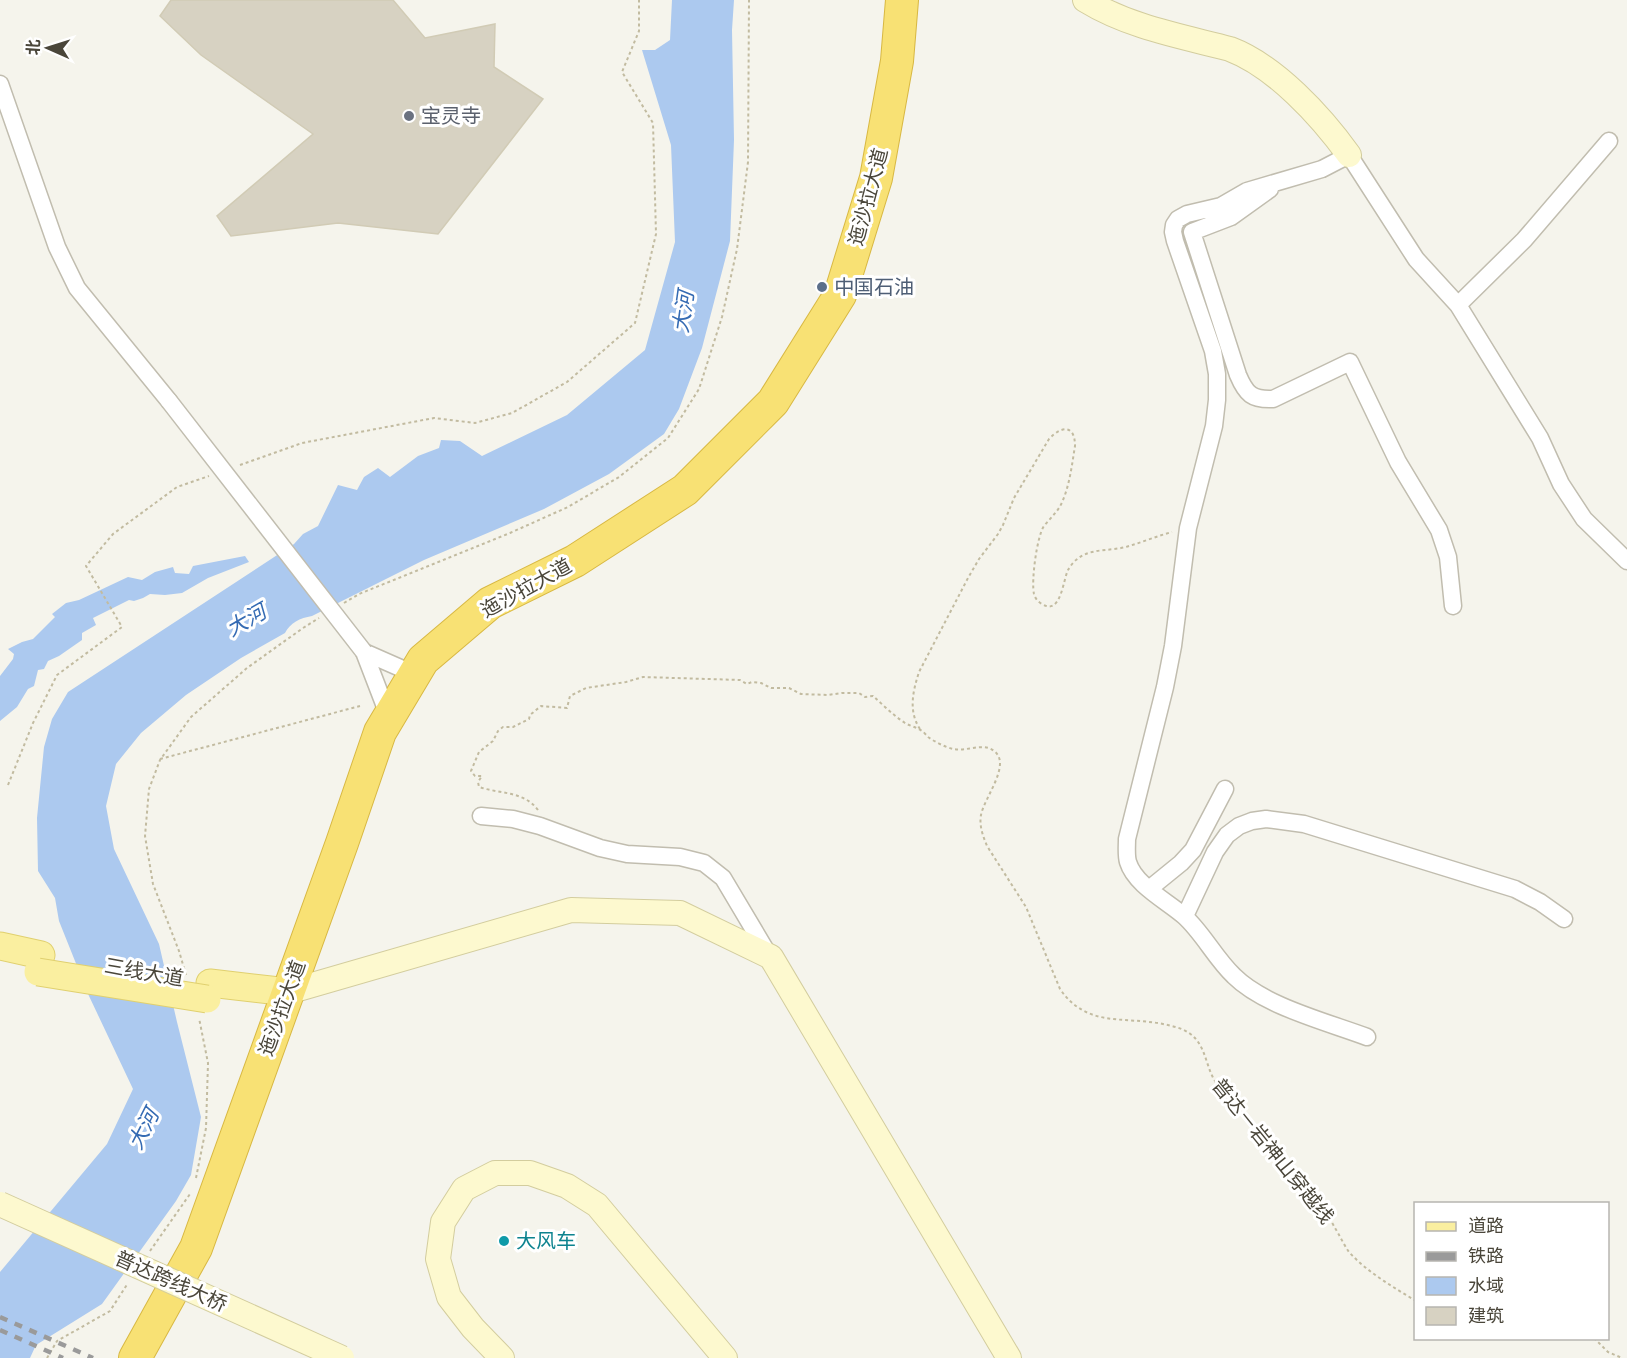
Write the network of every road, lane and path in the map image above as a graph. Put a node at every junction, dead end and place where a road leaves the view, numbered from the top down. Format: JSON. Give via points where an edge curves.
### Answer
{"nodes":[{"id":1,"x":639,"y":0,"type":"edge"},
{"id":2,"x":902,"y":0,"type":"edge"},
{"id":3,"x":1085,"y":0,"type":"edge"},
{"id":4,"x":0,"y":84,"type":"edge"},
{"id":5,"x":1609,"y":141,"type":"dead end"},
{"id":6,"x":1349,"y":155,"type":"junction"},
{"id":7,"x":1280,"y":182,"type":"junction"},
{"id":8,"x":1458,"y":305,"type":"junction"},
{"id":9,"x":240,"y":465,"type":"dead end"},
{"id":10,"x":208,"y":476,"type":"dead end"},
{"id":11,"x":1188,"y":528,"type":"junction"},
{"id":12,"x":1627,"y":561,"type":"edge"},
{"id":13,"x":1453,"y":606,"type":"dead end"},
{"id":14,"x":364,"y":652,"type":"junction"},
{"id":15,"x":414,"y":674,"type":"junction"},
{"id":16,"x":375,"y":711,"type":"junction"},
{"id":17,"x":922,"y":731,"type":"junction"},
{"id":18,"x":160,"y":760,"type":"dead end"},
{"id":19,"x":8,"y":785,"type":"dead end"},
{"id":20,"x":1225,"y":789,"type":"dead end"},
{"id":21,"x":481,"y":816,"type":"dead end"},
{"id":22,"x":540,"y":826,"type":"junction"},
{"id":23,"x":1149,"y":889,"type":"junction"},
{"id":24,"x":1185,"y":916,"type":"junction"},
{"id":25,"x":1564,"y":919,"type":"dead end"},
{"id":26,"x":0,"y":946,"type":"edge"},
{"id":27,"x":771,"y":957,"type":"junction"},
{"id":28,"x":40,"y":964,"type":"junction"},
{"id":29,"x":0,"y":966,"type":"edge"},
{"id":30,"x":285,"y":1000,"type":"junction"},
{"id":31,"x":1366,"y":1037,"type":"dead end"},
{"id":32,"x":0,"y":1204,"type":"edge"},
{"id":33,"x":1414,"y":1300,"type":"edge"},
{"id":34,"x":1596,"y":1340,"type":"edge"},
{"id":35,"x":720,"y":1356,"type":"edge"},
{"id":36,"x":135,"y":1358,"type":"edge"},
{"id":37,"x":342,"y":1358,"type":"edge"},
{"id":38,"x":502,"y":1358,"type":"edge"},
{"id":39,"x":990,"y":1358,"type":"edge"},
{"id":40,"x":1009,"y":1358,"type":"edge"},
{"id":41,"x":1622,"y":1358,"type":"edge"}],
"edges":[{"from":1,"to":9,"type":"path","via":[[639,31],[621,72],[653,123],[656,234],[636,322],[567,381],[512,413],[475,423],[435,418],[302,442]]},
{"from":2,"to":15,"type":"highway","name":"迤沙拉大道","via":[[897,61],[876,178],[840,295],[773,402],[685,490],[576,561],[490,603],[423,660]]},
{"from":3,"to":6,"type":"street","via":[[1126,21],[1230,49],[1259,63],[1332,130]]},
{"from":4,"to":14,"type":"street","bridge":true,"via":[[57,247],[77,288]]},
{"from":5,"to":8,"type":"street","via":[[1524,240]]},
{"from":6,"to":7,"type":"street","via":[[1322,169]]},
{"from":6,"to":8,"type":"street","via":[[1416,259]]},
{"from":7,"to":11,"type":"street","via":[[1247,191],[1221,206],[1187,214],[1174,225],[1174,241],[1213,351],[1217,374],[1214,426]]},
{"from":7,"to":13,"type":"street","via":[[1232,217],[1192,232],[1238,375],[1252,396],[1273,399],[1350,362],[1398,462],[1439,530],[1448,557]]},
{"from":8,"to":12,"type":"street","via":[[1540,438],[1561,484],[1584,519]]},
{"from":10,"to":19,"type":"path","via":[[177,487],[113,534],[86,566],[122,627],[57,675]]},
{"from":11,"to":17,"type":"path","via":[[1127,547],[1084,554],[1068,570],[1057,602],[1052,606],[1041,604],[1034,593],[1040,535],[1063,500],[1075,446],[1073,432],[1054,434],[1014,498],[999,534],[968,578],[919,672],[913,708]]},
{"from":11,"to":23,"type":"street","via":[[1165,687],[1127,839],[1128,863]]},
{"from":14,"to":15,"type":"street"},
{"from":14,"to":16,"type":"street"},
{"from":15,"to":16,"type":"highway","name":"迤沙拉大道"},
{"from":16,"to":18,"type":"path"},
{"from":16,"to":30,"type":"highway","name":"迤沙拉大道","via":[[380,732]]},
{"from":17,"to":22,"type":"path","name":"普达－岩神山穿越线","via":[[893,715],[873,696],[859,693],[801,694],[789,688],[740,680],[652,676],[586,688],[570,696],[567,708],[541,706],[529,719],[503,728],[479,752],[471,768],[472,774],[482,776],[479,787],[527,798],[542,815]]},
{"from":17,"to":33,"type":"path","name":"普达－岩神山穿越线","via":[[954,749],[989,747],[999,756],[999,773],[983,806],[980,827],[987,846],[1026,907],[1067,999],[1099,1017],[1146,1021],[1189,1032],[1201,1045],[1217,1085],[1273,1156],[1319,1202],[1348,1250]]},
{"from":20,"to":23,"type":"street","via":[[1193,849]]},
{"from":21,"to":22,"type":"street"},
{"from":22,"to":27,"type":"street","via":[[600,848],[704,863],[723,878]]},
{"from":23,"to":24,"type":"street"},
{"from":24,"to":25,"type":"street","via":[[1227,835],[1239,826],[1266,819],[1304,824],[1515,889]]},
{"from":24,"to":31,"type":"street","via":[[1234,977],[1258,994]]},
{"from":26,"to":28,"type":"main road","name":"三线大道"},
{"from":27,"to":30,"type":"street","via":[[680,913],[571,910]]},
{"from":27,"to":40,"type":"street"},
{"from":28,"to":29,"type":"main road","name":"三线大道"},
{"from":28,"to":30,"type":"main road","name":"三线大道"},
{"from":30,"to":36,"type":"highway","name":"迤沙拉大道","via":[[196,1248]]},
{"from":30,"to":39,"type":"street","via":[[571,925],[674,926],[758,965]]},
{"from":32,"to":37,"type":"street","name":"普达跨线大桥","bridge":true},
{"from":34,"to":41,"type":"path","via":[[1608,1352]]},
{"from":35,"to":38,"type":"street","via":[[597,1205],[567,1186],[530,1173],[495,1173],[464,1189],[443,1222],[438,1259],[449,1297]]}]}
